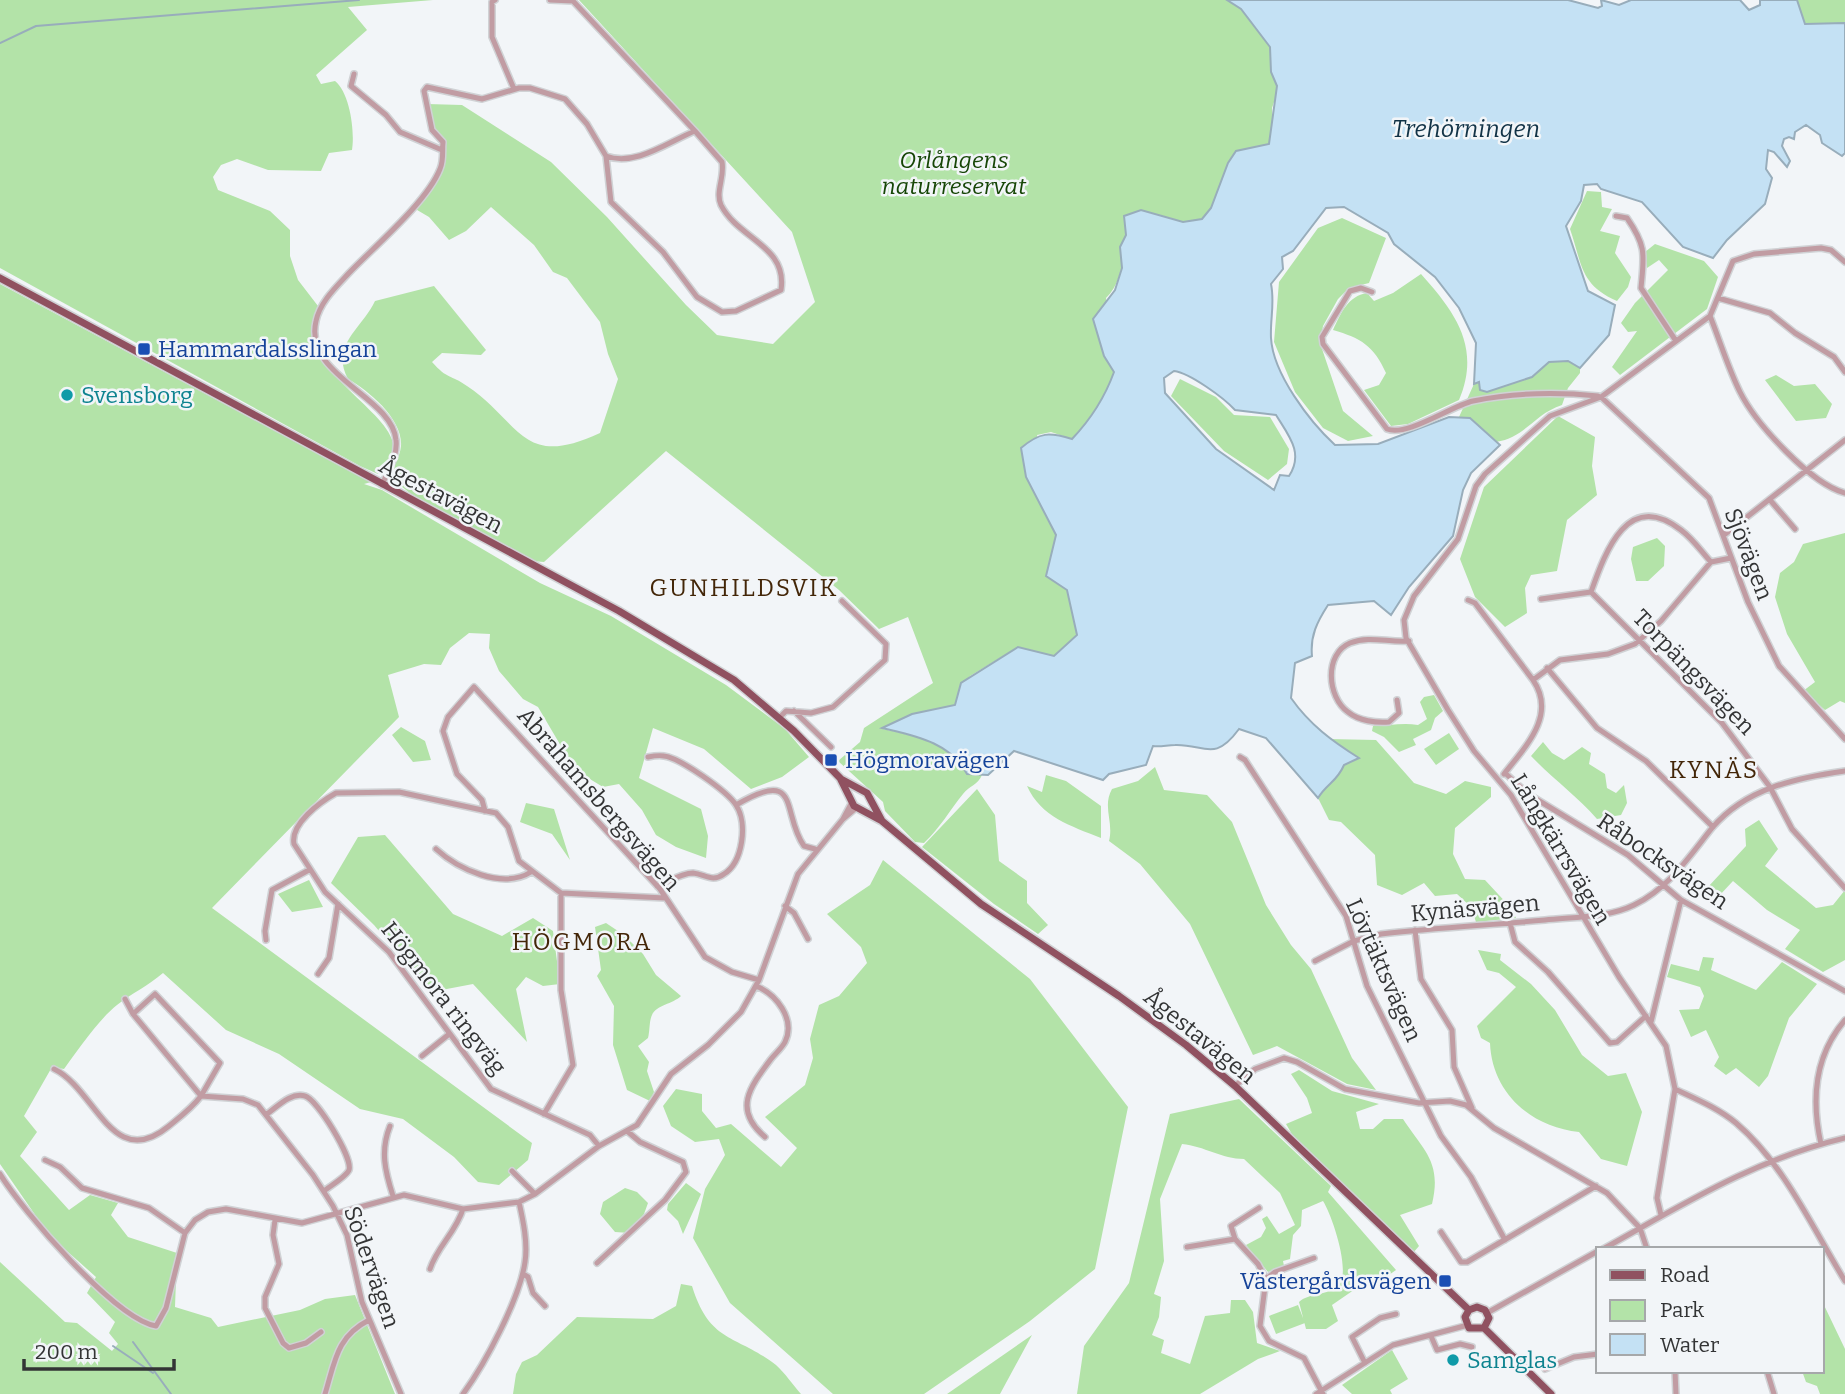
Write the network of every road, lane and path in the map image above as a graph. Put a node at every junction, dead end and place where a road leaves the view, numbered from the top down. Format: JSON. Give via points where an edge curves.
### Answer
{"nodes":[{"id":1,"x":495,"y":0,"type":"edge"},
{"id":2,"x":550,"y":0,"type":"edge"},
{"id":3,"x":354,"y":74,"type":"dead end"},
{"id":4,"x":514,"y":89,"type":"junction"},
{"id":5,"x":695,"y":131,"type":"junction"},
{"id":6,"x":442,"y":150,"type":"junction"},
{"id":7,"x":606,"y":156,"type":"junction"},
{"id":8,"x":1616,"y":216,"type":"dead end"},
{"id":9,"x":1845,"y":262,"type":"edge"},
{"id":10,"x":0,"y":278,"type":"edge"},
{"id":11,"x":1372,"y":292,"type":"dead end"},
{"id":12,"x":1718,"y":298,"type":"junction"},
{"id":13,"x":1710,"y":316,"type":"junction"},
{"id":14,"x":1676,"y":341,"type":"junction"},
{"id":15,"x":1845,"y":372,"type":"edge"},
{"id":16,"x":1601,"y":397,"type":"junction"},
{"id":17,"x":1845,"y":440,"type":"edge"},
{"id":18,"x":1806,"y":472,"type":"junction"},
{"id":19,"x":382,"y":485,"type":"junction"},
{"id":20,"x":1845,"y":493,"type":"edge"},
{"id":21,"x":1770,"y":500,"type":"junction"},
{"id":22,"x":1795,"y":529,"type":"dead end"},
{"id":23,"x":1724,"y":535,"type":"junction"},
{"id":24,"x":1731,"y":558,"type":"junction"},
{"id":25,"x":1711,"y":562,"type":"junction"},
{"id":26,"x":1591,"y":592,"type":"junction"},
{"id":27,"x":1541,"y":599,"type":"dead end"},
{"id":28,"x":1468,"y":600,"type":"dead end"},
{"id":29,"x":842,"y":601,"type":"dead end"},
{"id":30,"x":1640,"y":640,"type":"junction"},
{"id":31,"x":1409,"y":641,"type":"junction"},
{"id":32,"x":1547,"y":668,"type":"junction"},
{"id":33,"x":1533,"y":680,"type":"junction"},
{"id":34,"x":1397,"y":700,"type":"dead end"},
{"id":35,"x":793,"y":711,"type":"junction"},
{"id":36,"x":779,"y":718,"type":"junction"},
{"id":37,"x":1845,"y":739,"type":"edge"},
{"id":38,"x":831,"y":747,"type":"dead end"},
{"id":39,"x":648,"y":757,"type":"dead end"},
{"id":40,"x":1240,"y":757,"type":"dead end"},
{"id":41,"x":1845,"y":771,"type":"edge"},
{"id":42,"x":1505,"y":773,"type":"junction"},
{"id":43,"x":841,"y":779,"type":"junction"},
{"id":44,"x":1500,"y":779,"type":"junction"},
{"id":45,"x":1770,"y":787,"type":"junction"},
{"id":46,"x":858,"y":790,"type":"junction"},
{"id":47,"x":868,"y":799,"type":"junction"},
{"id":48,"x":855,"y":804,"type":"junction"},
{"id":49,"x":736,"y":805,"type":"junction"},
{"id":50,"x":485,"y":811,"type":"junction"},
{"id":51,"x":882,"y":821,"type":"junction"},
{"id":52,"x":1713,"y":827,"type":"junction"},
{"id":53,"x":436,"y":849,"type":"dead end"},
{"id":54,"x":815,"y":849,"type":"junction"},
{"id":55,"x":309,"y":870,"type":"junction"},
{"id":56,"x":531,"y":872,"type":"junction"},
{"id":57,"x":1665,"y":885,"type":"junction"},
{"id":58,"x":657,"y":886,"type":"junction"},
{"id":59,"x":1845,"y":888,"type":"edge"},
{"id":60,"x":561,"y":893,"type":"junction"},
{"id":61,"x":665,"y":898,"type":"junction"},
{"id":62,"x":1681,"y":900,"type":"junction"},
{"id":63,"x":338,"y":904,"type":"junction"},
{"id":64,"x":785,"y":906,"type":"junction"},
{"id":65,"x":1582,"y":916,"type":"junction"},
{"id":66,"x":1510,"y":923,"type":"junction"},
{"id":67,"x":1415,"y":930,"type":"junction"},
{"id":68,"x":808,"y":939,"type":"dead end"},
{"id":69,"x":267,"y":940,"type":"dead end"},
{"id":70,"x":1354,"y":941,"type":"junction"},
{"id":71,"x":1315,"y":961,"type":"dead end"},
{"id":72,"x":318,"y":974,"type":"dead end"},
{"id":73,"x":757,"y":983,"type":"junction"},
{"id":74,"x":1845,"y":991,"type":"edge"},
{"id":75,"x":125,"y":999,"type":"dead end"},
{"id":76,"x":132,"y":1014,"type":"junction"},
{"id":77,"x":1646,"y":1016,"type":"junction"},
{"id":78,"x":1845,"y":1020,"type":"edge"},
{"id":79,"x":1651,"y":1022,"type":"junction"},
{"id":80,"x":448,"y":1035,"type":"junction"},
{"id":81,"x":422,"y":1055,"type":"dead end"},
{"id":82,"x":54,"y":1069,"type":"dead end"},
{"id":83,"x":1235,"y":1086,"type":"junction"},
{"id":84,"x":1675,"y":1089,"type":"junction"},
{"id":85,"x":201,"y":1096,"type":"junction"},
{"id":86,"x":1426,"y":1103,"type":"junction"},
{"id":87,"x":1472,"y":1108,"type":"junction"},
{"id":88,"x":267,"y":1114,"type":"junction"},
{"id":89,"x":544,"y":1114,"type":"junction"},
{"id":90,"x":390,"y":1126,"type":"dead end"},
{"id":91,"x":627,"y":1131,"type":"junction"},
{"id":92,"x":765,"y":1137,"type":"dead end"},
{"id":93,"x":1845,"y":1138,"type":"edge"},
{"id":94,"x":1821,"y":1144,"type":"junction"},
{"id":95,"x":599,"y":1146,"type":"junction"},
{"id":96,"x":45,"y":1160,"type":"dead end"},
{"id":97,"x":1772,"y":1160,"type":"junction"},
{"id":98,"x":512,"y":1171,"type":"dead end"},
{"id":99,"x":0,"y":1174,"type":"edge"},
{"id":100,"x":1596,"y":1186,"type":"junction"},
{"id":101,"x":324,"y":1191,"type":"junction"},
{"id":102,"x":536,"y":1194,"type":"junction"},
{"id":103,"x":393,"y":1196,"type":"junction"},
{"id":104,"x":519,"y":1202,"type":"junction"},
{"id":105,"x":1259,"y":1208,"type":"dead end"},
{"id":106,"x":463,"y":1209,"type":"junction"},
{"id":107,"x":337,"y":1215,"type":"junction"},
{"id":108,"x":1661,"y":1216,"type":"junction"},
{"id":109,"x":275,"y":1220,"type":"junction"},
{"id":110,"x":1640,"y":1228,"type":"junction"},
{"id":111,"x":1441,"y":1232,"type":"dead end"},
{"id":112,"x":185,"y":1233,"type":"junction"},
{"id":113,"x":1235,"y":1240,"type":"junction"},
{"id":114,"x":1505,"y":1240,"type":"junction"},
{"id":115,"x":1822,"y":1244,"type":"junction"},
{"id":116,"x":1187,"y":1247,"type":"dead end"},
{"id":117,"x":1606,"y":1247,"type":"edge"},
{"id":118,"x":1646,"y":1247,"type":"edge"},
{"id":119,"x":1818,"y":1247,"type":"edge"},
{"id":120,"x":1824,"y":1247,"type":"edge"},
{"id":121,"x":1824,"y":1247,"type":"edge"},
{"id":122,"x":1596,"y":1253,"type":"edge"},
{"id":123,"x":1314,"y":1258,"type":"dead end"},
{"id":124,"x":597,"y":1263,"type":"dead end"},
{"id":125,"x":430,"y":1269,"type":"dead end"},
{"id":126,"x":523,"y":1274,"type":"junction"},
{"id":127,"x":1266,"y":1279,"type":"junction"},
{"id":128,"x":1845,"y":1281,"type":"edge"},
{"id":129,"x":545,"y":1306,"type":"dead end"},
{"id":130,"x":1469,"y":1310,"type":"junction"},
{"id":131,"x":1488,"y":1313,"type":"junction"},
{"id":132,"x":1396,"y":1314,"type":"dead end"},
{"id":133,"x":369,"y":1320,"type":"junction"},
{"id":134,"x":1468,"y":1325,"type":"junction"},
{"id":135,"x":1484,"y":1328,"type":"junction"},
{"id":136,"x":321,"y":1332,"type":"dead end"},
{"id":137,"x":1431,"y":1336,"type":"junction"},
{"id":138,"x":1472,"y":1348,"type":"dead end"},
{"id":139,"x":1596,"y":1354,"type":"edge"},
{"id":140,"x":1365,"y":1363,"type":"junction"},
{"id":141,"x":1545,"y":1369,"type":"dead end"},
{"id":142,"x":1675,"y":1373,"type":"edge"},
{"id":143,"x":1767,"y":1373,"type":"edge"},
{"id":144,"x":1320,"y":1393,"type":"edge"},
{"id":145,"x":325,"y":1394,"type":"edge"},
{"id":146,"x":401,"y":1394,"type":"edge"},
{"id":147,"x":463,"y":1394,"type":"edge"},
{"id":148,"x":1551,"y":1394,"type":"edge"},
{"id":149,"x":1676,"y":1394,"type":"edge"},
{"id":150,"x":1774,"y":1394,"type":"edge"}],
"edges":[{"from":1,"to":4,"type":"street","via":[[492,37]]},
{"from":2,"to":5,"type":"street","via":[[573,1]]},
{"from":3,"to":6,"type":"street","via":[[351,86],[400,132]]},
{"from":4,"to":6,"type":"street","via":[[482,99],[427,87],[429,119],[443,142]]},
{"from":4,"to":7,"type":"street","via":[[530,88],[565,99]]},
{"from":5,"to":7,"type":"street","via":[[635,158],[619,161]]},
{"from":5,"to":7,"type":"street","via":[[722,162],[721,206],[771,252],[783,281],[781,290],[736,311],[722,312],[697,297],[663,252],[618,212],[608,194]]},
{"from":6,"to":19,"type":"street","via":[[440,168],[426,192],[333,290],[315,322],[317,342],[331,367],[394,429],[395,457]]},
{"from":8,"to":14,"type":"street","via":[[1627,218],[1643,245],[1641,288]]},
{"from":9,"to":12,"type":"street","via":[[1824,249],[1742,256],[1730,265]]},
{"from":10,"to":19,"type":"main road","name":"Ågestavägen"},
{"from":11,"to":16,"type":"street","via":[[1350,291],[1323,336],[1323,344],[1387,429],[1402,429],[1472,401],[1572,393]]},
{"from":12,"to":13,"type":"street"},
{"from":12,"to":15,"type":"street","via":[[1770,313],[1834,357]]},
{"from":13,"to":14,"type":"street","name":"Långkärrsvägen"},
{"from":13,"to":18,"type":"street","via":[[1751,410]]},
{"from":14,"to":16,"type":"street","name":"Långkärrsvägen"},
{"from":16,"to":23,"type":"street","name":"Sjövägen","via":[[1709,498]]},
{"from":16,"to":31,"type":"street","name":"Långkärrsvägen","via":[[1550,416],[1485,474],[1476,486],[1458,539],[1408,607],[1404,628]]},
{"from":17,"to":18,"type":"street"},
{"from":18,"to":20,"type":"street"},
{"from":18,"to":21,"type":"street"},
{"from":19,"to":36,"type":"main road","name":"Ågestavägen","via":[[619,611],[734,680]]},
{"from":21,"to":22,"type":"street"},
{"from":21,"to":23,"type":"street"},
{"from":23,"to":24,"type":"street","name":"Sjövägen"},
{"from":24,"to":25,"type":"street"},
{"from":24,"to":37,"type":"street","name":"Sjövägen","via":[[1779,666]]},
{"from":25,"to":26,"type":"street","via":[[1670,522],[1634,519],[1615,538]]},
{"from":25,"to":30,"type":"street"},
{"from":26,"to":27,"type":"street"},
{"from":26,"to":30,"type":"street","name":"Torpängsvägen"},
{"from":28,"to":33,"type":"street","via":[[1475,603]]},
{"from":29,"to":35,"type":"street","via":[[886,644],[885,660],[833,707],[819,712]]},
{"from":30,"to":32,"type":"street","via":[[1615,652],[1567,659]]},
{"from":30,"to":45,"type":"street","name":"Torpängsvägen","via":[[1722,723]]},
{"from":31,"to":34,"type":"street","via":[[1360,640],[1340,650],[1332,662],[1336,696],[1351,715],[1390,722],[1399,713]]},
{"from":31,"to":44,"type":"street","name":"Långkärrsvägen","via":[[1474,751]]},
{"from":32,"to":33,"type":"street"},
{"from":32,"to":52,"type":"street","via":[[1597,728],[1646,761]]},
{"from":33,"to":42,"type":"street","via":[[1542,697],[1541,717]]},
{"from":35,"to":36,"type":"street"},
{"from":35,"to":38,"type":"street"},
{"from":36,"to":43,"type":"main road","name":"Ågestavägen"},
{"from":39,"to":49,"type":"street","via":[[666,756],[686,766]]},
{"from":40,"to":70,"type":"street","name":"Lövtäktsvägen","via":[[1346,916]]},
{"from":41,"to":45,"type":"street","name":"Kynäsvägen"},
{"from":42,"to":44,"type":"street"},
{"from":42,"to":57,"type":"street","name":"Råbocksvägen","via":[[1528,794],[1628,855]]},
{"from":43,"to":46,"type":"main road","name":"Ågestavägen"},
{"from":43,"to":48,"type":"main road","name":"Ågestavägen"},
{"from":44,"to":65,"type":"street","name":"Långkärrsvägen"},
{"from":45,"to":52,"type":"street","name":"Kynäsvägen","via":[[1734,806]]},
{"from":45,"to":59,"type":"street","name":"Torpängsvägen","via":[[1792,830]]},
{"from":46,"to":47,"type":"main road","name":"Ågestavägen","via":[[867,793]]},
{"from":46,"to":48,"type":"main road"},
{"from":47,"to":48,"type":"main road"},
{"from":47,"to":51,"type":"main road","name":"Ågestavägen"},
{"from":48,"to":51,"type":"main road","name":"Ågestavägen"},
{"from":48,"to":54,"type":"street"},
{"from":49,"to":54,"type":"street","via":[[765,790],[778,793],[791,804],[798,838]]},
{"from":49,"to":58,"type":"street","via":[[742,843],[730,869],[714,878],[690,873]]},
{"from":50,"to":55,"type":"street","name":"Högmora ringväg","via":[[399,792],[346,791],[327,798],[292,835]]},
{"from":50,"to":56,"type":"street","via":[[504,819],[519,861]]},
{"from":50,"to":58,"type":"street","name":"Abrahamsbergsvägen","via":[[482,800],[457,774],[443,731],[470,689],[477,688]]},
{"from":51,"to":83,"type":"main road","name":"Ågestavägen","via":[[974,899],[1119,996]]},
{"from":52,"to":57,"type":"street","name":"Kynäsvägen"},
{"from":53,"to":56,"type":"street","via":[[460,868],[483,874],[512,878]]},
{"from":54,"to":64,"type":"street","via":[[798,873]]},
{"from":55,"to":63,"type":"street","name":"Högmora ringväg"},
{"from":55,"to":69,"type":"street","via":[[272,890]]},
{"from":56,"to":60,"type":"street"},
{"from":57,"to":62,"type":"street","name":"Råbocksvägen"},
{"from":57,"to":65,"type":"street","name":"Kynäsvägen","via":[[1633,906]]},
{"from":58,"to":61,"type":"street","name":"Abrahamsbergsvägen"},
{"from":60,"to":61,"type":"street"},
{"from":60,"to":89,"type":"street","via":[[561,990],[573,1065]]},
{"from":61,"to":73,"type":"street","name":"Abrahamsbergsvägen","via":[[705,957]]},
{"from":62,"to":74,"type":"street","name":"Råbocksvägen"},
{"from":62,"to":79,"type":"street"},
{"from":63,"to":72,"type":"street","via":[[329,958]]},
{"from":63,"to":80,"type":"street","name":"Högmora ringväg","via":[[389,952]]},
{"from":64,"to":68,"type":"street"},
{"from":64,"to":73,"type":"street"},
{"from":65,"to":66,"type":"street","name":"Kynäsvägen"},
{"from":65,"to":77,"type":"street","name":"Långkärrsvägen"},
{"from":66,"to":67,"type":"street","name":"Kynäsvägen"},
{"from":66,"to":77,"type":"street","via":[[1515,942],[1610,1043]]},
{"from":67,"to":70,"type":"street","name":"Kynäsvägen"},
{"from":67,"to":87,"type":"street","via":[[1421,979],[1452,1030],[1453,1063]]},
{"from":70,"to":71,"type":"street","name":"Kynäsvägen"},
{"from":70,"to":86,"type":"street","name":"Lövtäktsvägen","via":[[1367,986]]},
{"from":73,"to":91,"type":"street","via":[[741,1012],[671,1074],[644,1118]]},
{"from":73,"to":92,"type":"street","via":[[775,997],[787,1023],[785,1043],[761,1073],[746,1108],[751,1124]]},
{"from":75,"to":76,"type":"street"},
{"from":76,"to":85,"type":"street"},
{"from":76,"to":85,"type":"street","via":[[155,994],[220,1063]]},
{"from":77,"to":79,"type":"street","name":"Långkärrsvägen"},
{"from":78,"to":94,"type":"street","via":[[1821,1058],[1815,1090]]},
{"from":79,"to":84,"type":"street","name":"Långkärrsvägen","via":[[1666,1046]]},
{"from":80,"to":81,"type":"street"},
{"from":80,"to":89,"type":"street","name":"Högmora ringväg","via":[[491,1089]]},
{"from":82,"to":85,"type":"street","via":[[73,1080],[117,1134],[132,1140],[157,1136]]},
{"from":83,"to":86,"type":"street","via":[[1255,1069],[1284,1058],[1345,1089]]},
{"from":83,"to":130,"type":"main road","name":"Ågestavägen"},
{"from":84,"to":97,"type":"street","via":[[1735,1122]]},
{"from":84,"to":108,"type":"street","via":[[1657,1199]]},
{"from":85,"to":88,"type":"street","name":"Södervägen","via":[[243,1099]]},
{"from":86,"to":87,"type":"street","via":[[1450,1101]]},
{"from":86,"to":114,"type":"street","name":"Lövtäktsvägen"},
{"from":87,"to":100,"type":"street","via":[[1494,1128]]},
{"from":88,"to":101,"type":"street","name":"Södervägen"},
{"from":88,"to":101,"type":"street","via":[[294,1096],[304,1096],[337,1134],[348,1172]]},
{"from":89,"to":95,"type":"street","name":"Högmora ringväg","via":[[590,1135]]},
{"from":90,"to":103,"type":"street","via":[[384,1163]]},
{"from":91,"to":95,"type":"street"},
{"from":91,"to":124,"type":"street","via":[[683,1162],[686,1172],[665,1200]]},
{"from":93,"to":94,"type":"street"},
{"from":94,"to":97,"type":"street"},
{"from":95,"to":102,"type":"street"},
{"from":96,"to":112,"type":"street","via":[[82,1188],[149,1208]]},
{"from":97,"to":108,"type":"street","via":[[1713,1185]]},
{"from":97,"to":115,"type":"street"},
{"from":98,"to":102,"type":"street"},
{"from":99,"to":112,"type":"street","via":[[42,1233],[110,1296],[148,1324],[156,1326],[166,1308]]},
{"from":100,"to":110,"type":"street"},
{"from":100,"to":114,"type":"street"},
{"from":101,"to":107,"type":"street","name":"Södervägen"},
{"from":102,"to":104,"type":"street"},
{"from":103,"to":106,"type":"street"},
{"from":103,"to":107,"type":"street"},
{"from":104,"to":106,"type":"street"},
{"from":104,"to":126,"type":"street","via":[[526,1254]]},
{"from":105,"to":113,"type":"street","via":[[1233,1221]]},
{"from":106,"to":125,"type":"street"},
{"from":107,"to":109,"type":"street","via":[[302,1223]]},
{"from":107,"to":133,"type":"street","name":"Södervägen"},
{"from":108,"to":110,"type":"street"},
{"from":109,"to":112,"type":"street","via":[[217,1210],[200,1216]]},
{"from":109,"to":136,"type":"street","via":[[279,1264],[265,1297],[266,1315],[289,1348]]},
{"from":110,"to":117,"type":"street"},
{"from":110,"to":118,"type":"street"},
{"from":111,"to":114,"type":"street","via":[[1464,1263]]},
{"from":113,"to":116,"type":"street"},
{"from":113,"to":127,"type":"street"},
{"from":115,"to":119,"type":"street"},
{"from":115,"to":120,"type":"street"},
{"from":121,"to":128,"type":"street"},
{"from":122,"to":131,"type":"street"},
{"from":123,"to":127,"type":"street"},
{"from":126,"to":129,"type":"street"},
{"from":126,"to":147,"type":"street","via":[[486,1360]]},
{"from":127,"to":144,"type":"street","via":[[1260,1326],[1269,1341],[1304,1358]]},
{"from":130,"to":131,"type":"main road","via":[[1477,1307]]},
{"from":130,"to":134,"type":"main road","via":[[1465,1317]]},
{"from":131,"to":135,"type":"main road"},
{"from":132,"to":140,"type":"street","via":[[1380,1318],[1352,1338]]},
{"from":133,"to":145,"type":"street","via":[[354,1327],[343,1340]]},
{"from":133,"to":146,"type":"street","name":"Södervägen"},
{"from":134,"to":135,"type":"main road","via":[[1475,1330]]},
{"from":134,"to":137,"type":"street"},
{"from":135,"to":148,"type":"main road"},
{"from":137,"to":138,"type":"street","via":[[1437,1350],[1460,1344]]},
{"from":137,"to":140,"type":"street","via":[[1393,1345]]},
{"from":139,"to":141,"type":"street"},
{"from":140,"to":144,"type":"street"},
{"from":142,"to":149,"type":"street"},
{"from":143,"to":150,"type":"street"}]}
